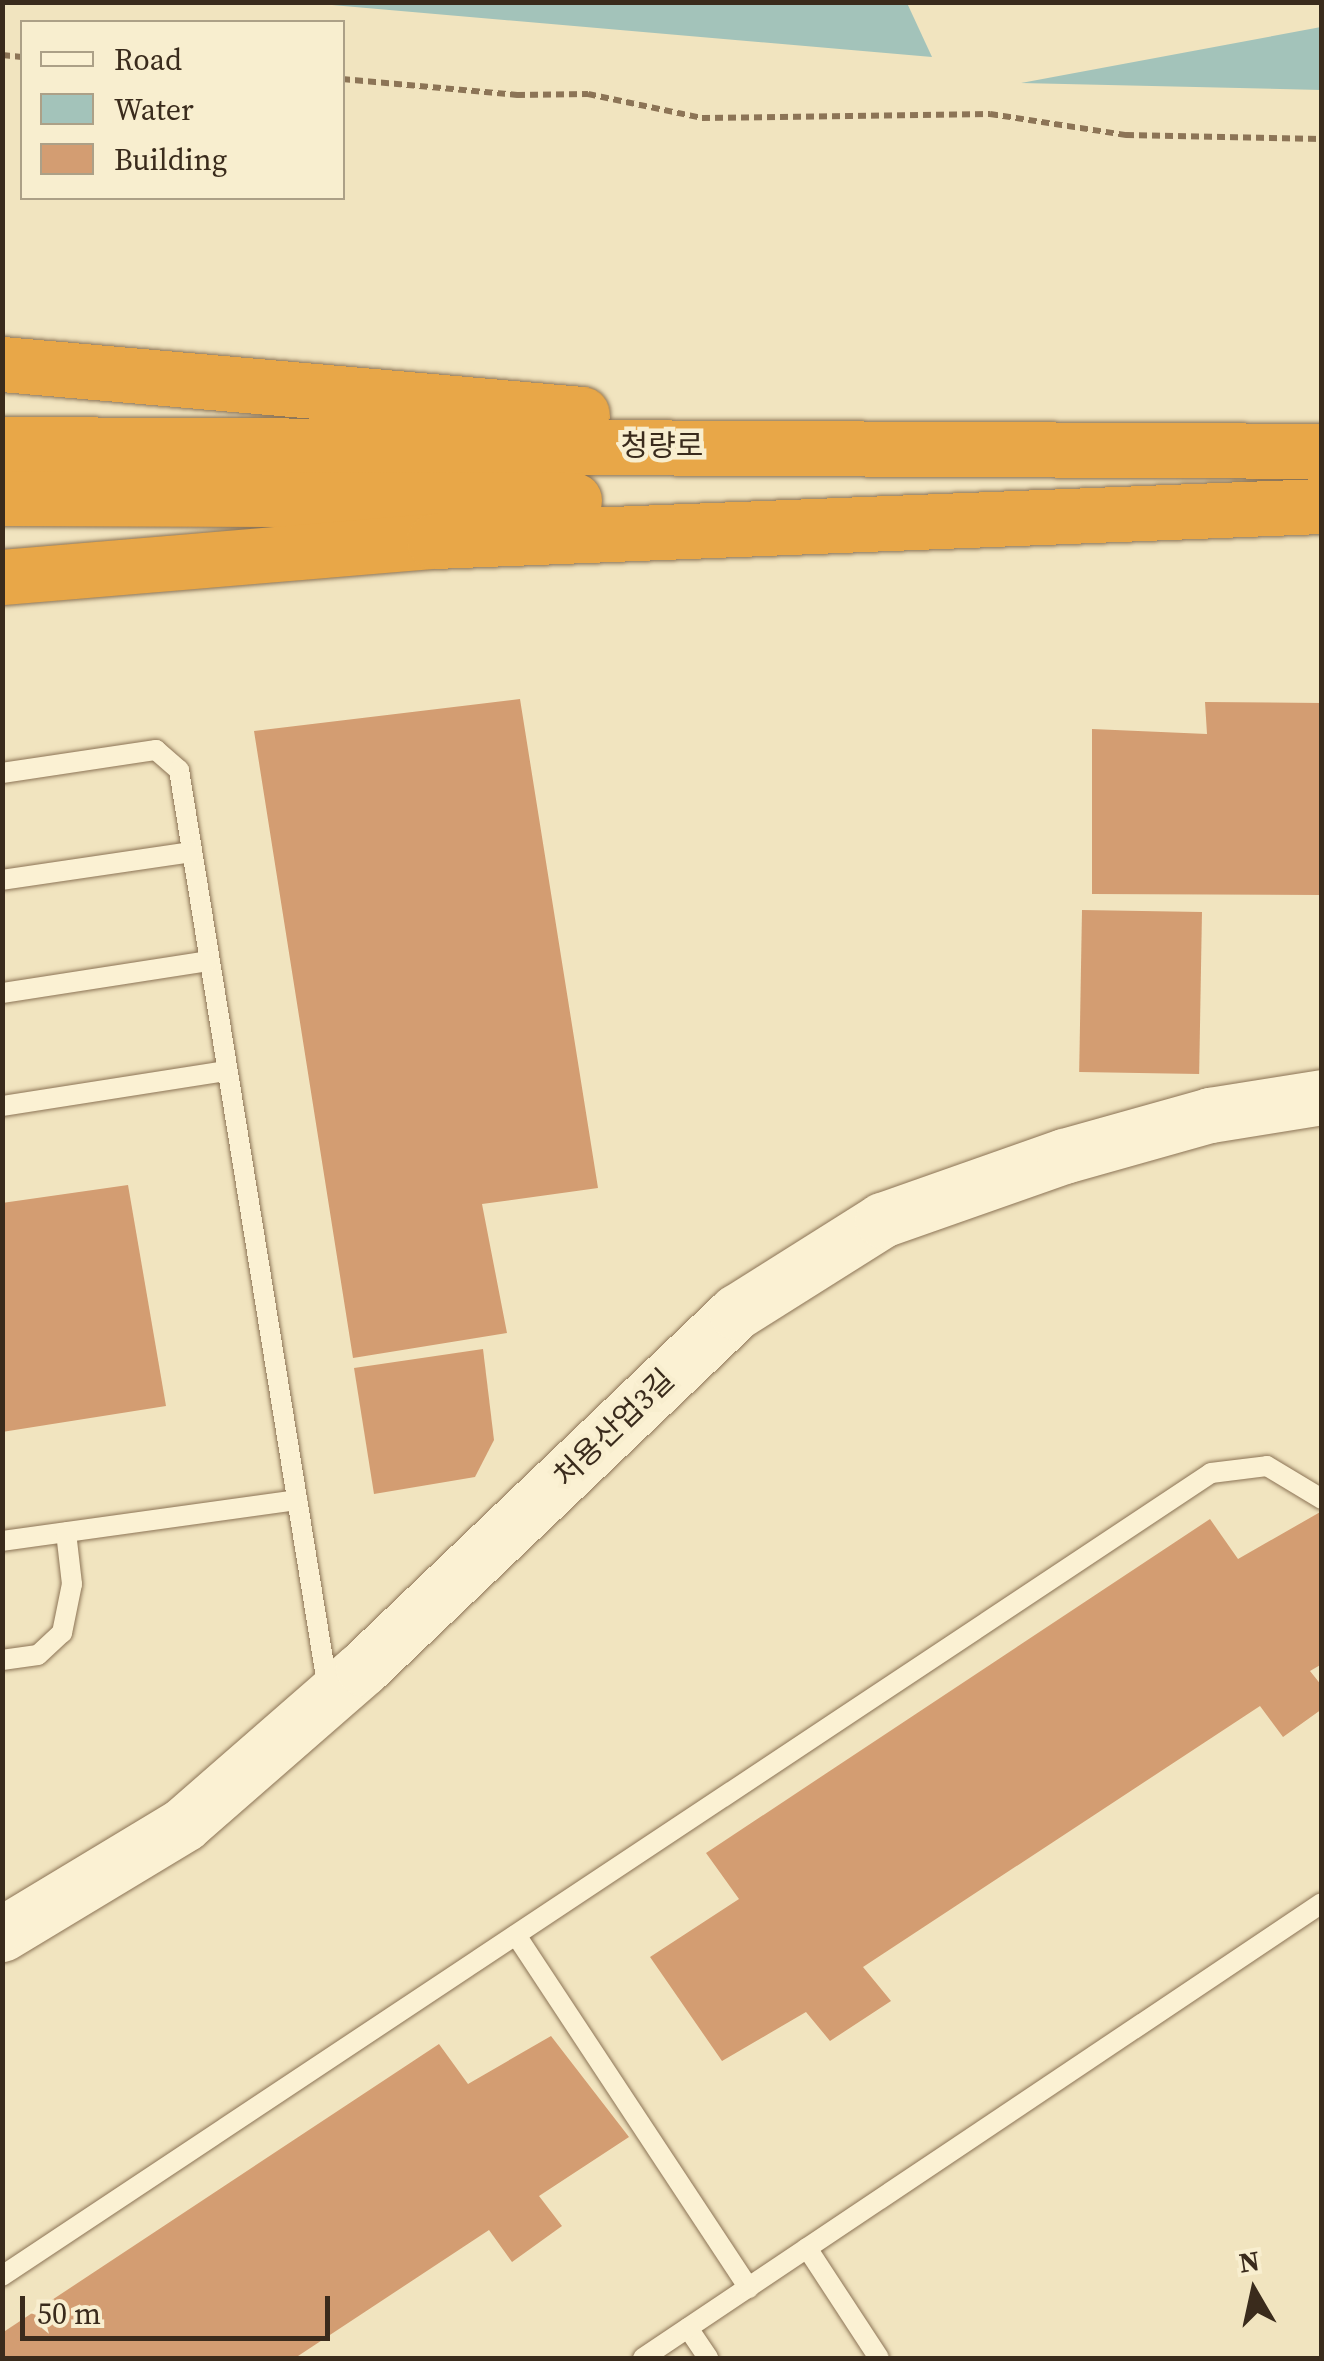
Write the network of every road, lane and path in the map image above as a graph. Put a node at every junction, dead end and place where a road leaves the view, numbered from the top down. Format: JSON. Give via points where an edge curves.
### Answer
{"nodes":[{"id":1,"x":345,"y":79,"type":"edge"},
{"id":2,"x":1322,"y":140,"type":"edge"},
{"id":3,"x":2,"y":364,"type":"edge"},
{"id":4,"x":2,"y":444,"type":"edge"},
{"id":5,"x":978,"y":447,"type":"junction"},
{"id":6,"x":1322,"y":452,"type":"edge"},
{"id":7,"x":2,"y":498,"type":"edge"},
{"id":8,"x":1322,"y":506,"type":"edge"},
{"id":9,"x":2,"y":577,"type":"edge"},
{"id":10,"x":2,"y":774,"type":"edge"},
{"id":11,"x":192,"y":852,"type":"junction"},
{"id":12,"x":2,"y":880,"type":"edge"},
{"id":13,"x":208,"y":961,"type":"junction"},
{"id":14,"x":2,"y":993,"type":"edge"},
{"id":15,"x":226,"y":1071,"type":"junction"},
{"id":16,"x":1322,"y":1097,"type":"edge"},
{"id":17,"x":2,"y":1106,"type":"edge"},
{"id":18,"x":1322,"y":1498,"type":"edge"},
{"id":19,"x":296,"y":1500,"type":"junction"},
{"id":20,"x":66,"y":1532,"type":"junction"},
{"id":21,"x":2,"y":1541,"type":"edge"},
{"id":22,"x":2,"y":1660,"type":"edge"},
{"id":23,"x":330,"y":1697,"type":"junction"},
{"id":24,"x":1322,"y":1904,"type":"edge"},
{"id":25,"x":2,"y":1934,"type":"edge"},
{"id":26,"x":516,"y":1935,"type":"junction"},
{"id":27,"x":807,"y":2248,"type":"junction"},
{"id":28,"x":2,"y":2276,"type":"edge"},
{"id":29,"x":749,"y":2288,"type":"junction"},
{"id":30,"x":688,"y":2328,"type":"junction"},
{"id":31,"x":643,"y":2358,"type":"edge"},
{"id":32,"x":708,"y":2358,"type":"edge"},
{"id":33,"x":879,"y":2358,"type":"edge"}],
"edges":[{"from":1,"to":2,"type":"path","via":[[517,95],[588,94],[702,118],[990,114],[1126,135]]},
{"from":3,"to":5,"type":"highway"},
{"from":4,"to":5,"type":"highway","name":"청량로"},
{"from":5,"to":6,"type":"highway","name":"청량로"},
{"from":7,"to":8,"type":"highway","name":"청량로"},
{"from":8,"to":9,"type":"highway","via":[[434,541]]},
{"from":10,"to":11,"type":"lane","via":[[156,750],[179,770]]},
{"from":11,"to":12,"type":"lane"},
{"from":11,"to":13,"type":"lane"},
{"from":13,"to":14,"type":"lane"},
{"from":13,"to":15,"type":"lane"},
{"from":15,"to":17,"type":"lane"},
{"from":15,"to":19,"type":"lane"},
{"from":16,"to":23,"type":"street","name":"처용산업3길","via":[[1210,1115],[1064,1156],[882,1220],[736,1312]]},
{"from":18,"to":26,"type":"lane","via":[[1267,1466],[1210,1473]]},
{"from":19,"to":20,"type":"lane"},
{"from":19,"to":23,"type":"lane"},
{"from":20,"to":21,"type":"lane"},
{"from":20,"to":22,"type":"lane","via":[[72,1584],[62,1633],[38,1656]]},
{"from":23,"to":25,"type":"street","name":"처용산업3길","via":[[184,1824]]},
{"from":24,"to":27,"type":"lane"},
{"from":26,"to":28,"type":"lane"},
{"from":26,"to":29,"type":"lane"},
{"from":27,"to":29,"type":"lane"},
{"from":27,"to":33,"type":"lane"},
{"from":29,"to":30,"type":"lane"},
{"from":30,"to":31,"type":"lane"},
{"from":30,"to":32,"type":"lane"}]}
